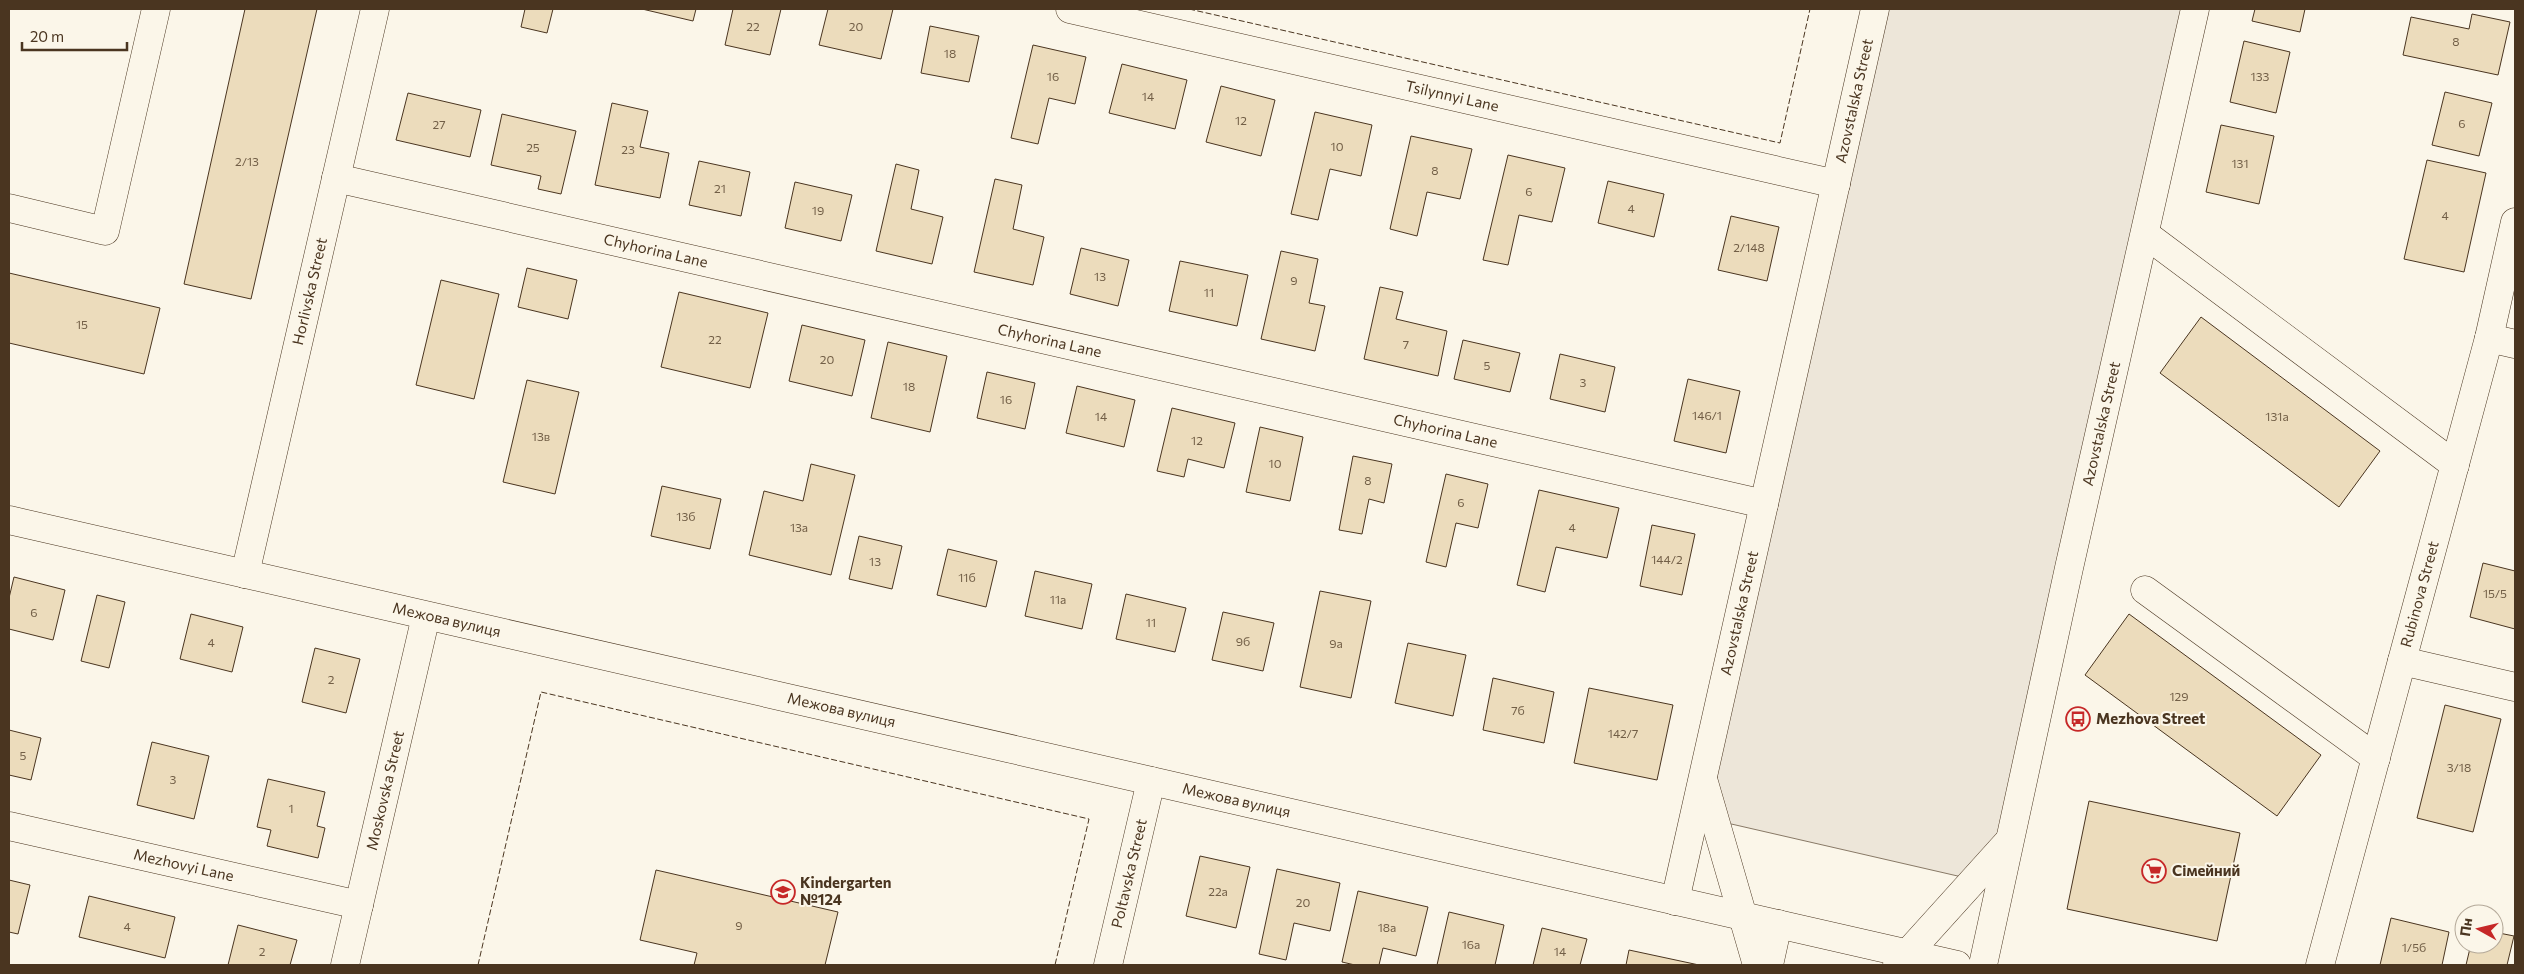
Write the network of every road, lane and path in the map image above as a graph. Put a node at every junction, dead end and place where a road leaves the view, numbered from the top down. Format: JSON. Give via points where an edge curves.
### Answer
{"nodes":[{"id":1,"x":156,"y":9,"type":"edge"},
{"id":2,"x":375,"y":9,"type":"edge"},
{"id":3,"x":1070,"y":9,"type":"edge"},
{"id":4,"x":1875,"y":9,"type":"edge"},
{"id":5,"x":2195,"y":9,"type":"edge"},
{"id":6,"x":336,"y":178,"type":"junction"},
{"id":7,"x":1836,"y":184,"type":"junction"},
{"id":8,"x":9,"y":208,"type":"edge"},
{"id":9,"x":2515,"y":222,"type":"edge"},
{"id":10,"x":2145,"y":234,"type":"junction"},
{"id":11,"x":2489,"y":338,"type":"junction"},
{"id":12,"x":2515,"y":344,"type":"edge"},
{"id":13,"x":2455,"y":465,"type":"junction"},
{"id":14,"x":1764,"y":504,"type":"junction"},
{"id":15,"x":9,"y":520,"type":"edge"},
{"id":16,"x":245,"y":574,"type":"junction"},
{"id":17,"x":2145,"y":590,"type":"dead end"},
{"id":18,"x":426,"y":616,"type":"junction"},
{"id":19,"x":2402,"y":661,"type":"junction"},
{"id":20,"x":2515,"y":687,"type":"edge"},
{"id":21,"x":2376,"y":758,"type":"junction"},
{"id":22,"x":1703,"y":778,"type":"junction"},
{"id":23,"x":1151,"y":781,"type":"junction"},
{"id":24,"x":9,"y":826,"type":"edge"},
{"id":25,"x":2010,"y":840,"type":"junction"},
{"id":26,"x":1675,"y":901,"type":"junction"},
{"id":27,"x":359,"y":905,"type":"junction"},
{"id":28,"x":1744,"y":917,"type":"junction"},
{"id":29,"x":1778,"y":924,"type":"junction"},
{"id":30,"x":1870,"y":956,"type":"edge"},
{"id":31,"x":1901,"y":960,"type":"edge"},
{"id":32,"x":345,"y":965,"type":"edge"},
{"id":33,"x":1108,"y":965,"type":"edge"},
{"id":34,"x":1757,"y":965,"type":"edge"},
{"id":35,"x":1769,"y":965,"type":"edge"},
{"id":36,"x":1956,"y":965,"type":"edge"},
{"id":37,"x":1983,"y":965,"type":"edge"},
{"id":38,"x":2320,"y":965,"type":"edge"}],
"edges":[{"from":1,"to":8,"type":"street","via":[[105,231]]},
{"from":2,"to":6,"type":"street","name":"Horlivska Street"},
{"from":3,"to":7,"type":"street","name":"Tsilynnyi Lane"},
{"from":4,"to":7,"type":"street","name":"Azovstalska Street"},
{"from":5,"to":10,"type":"street","name":"Azovstalska Street"},
{"from":6,"to":14,"type":"street","name":"Chyhorina Lane"},
{"from":6,"to":16,"type":"street","name":"Horlivska Street"},
{"from":7,"to":14,"type":"street","name":"Azovstalska Street"},
{"from":9,"to":11,"type":"street","name":"Rubinova Street"},
{"from":10,"to":13,"type":"street"},
{"from":10,"to":25,"type":"street","name":"Azovstalska Street"},
{"from":11,"to":12,"type":"street"},
{"from":11,"to":13,"type":"street","name":"Rubinova Street"},
{"from":13,"to":19,"type":"street","name":"Rubinova Street"},
{"from":14,"to":22,"type":"street","name":"Azovstalska Street"},
{"from":15,"to":16,"type":"street","name":"Межова вулиця"},
{"from":16,"to":18,"type":"street","name":"Межова вулиця"},
{"from":17,"to":21,"type":"street"},
{"from":18,"to":23,"type":"street","name":"Межова вулиця"},
{"from":18,"to":27,"type":"street","name":"Moskovska Street"},
{"from":19,"to":20,"type":"street"},
{"from":19,"to":21,"type":"street","name":"Rubinova Street"},
{"from":21,"to":38,"type":"street","name":"Rubinova Street"},
{"from":22,"to":26,"type":"street","name":"Azovstalska Street"},
{"from":22,"to":28,"type":"street","name":"Azovstalska Street"},
{"from":23,"to":26,"type":"street","name":"Межова вулиця"},
{"from":23,"to":33,"type":"street","name":"Poltavska Street"},
{"from":24,"to":27,"type":"street","name":"Mezhovyi Lane"},
{"from":25,"to":31,"type":"street"},
{"from":25,"to":37,"type":"street","name":"Azovstalska Street"},
{"from":26,"to":28,"type":"street"},
{"from":27,"to":32,"type":"street","name":"Moskovska Street"},
{"from":28,"to":29,"type":"street"},
{"from":28,"to":34,"type":"street","name":"Azovstalska Street"},
{"from":29,"to":30,"type":"street"},
{"from":29,"to":35,"type":"street"},
{"from":30,"to":31,"type":"street"},
{"from":31,"to":36,"type":"street"}]}
